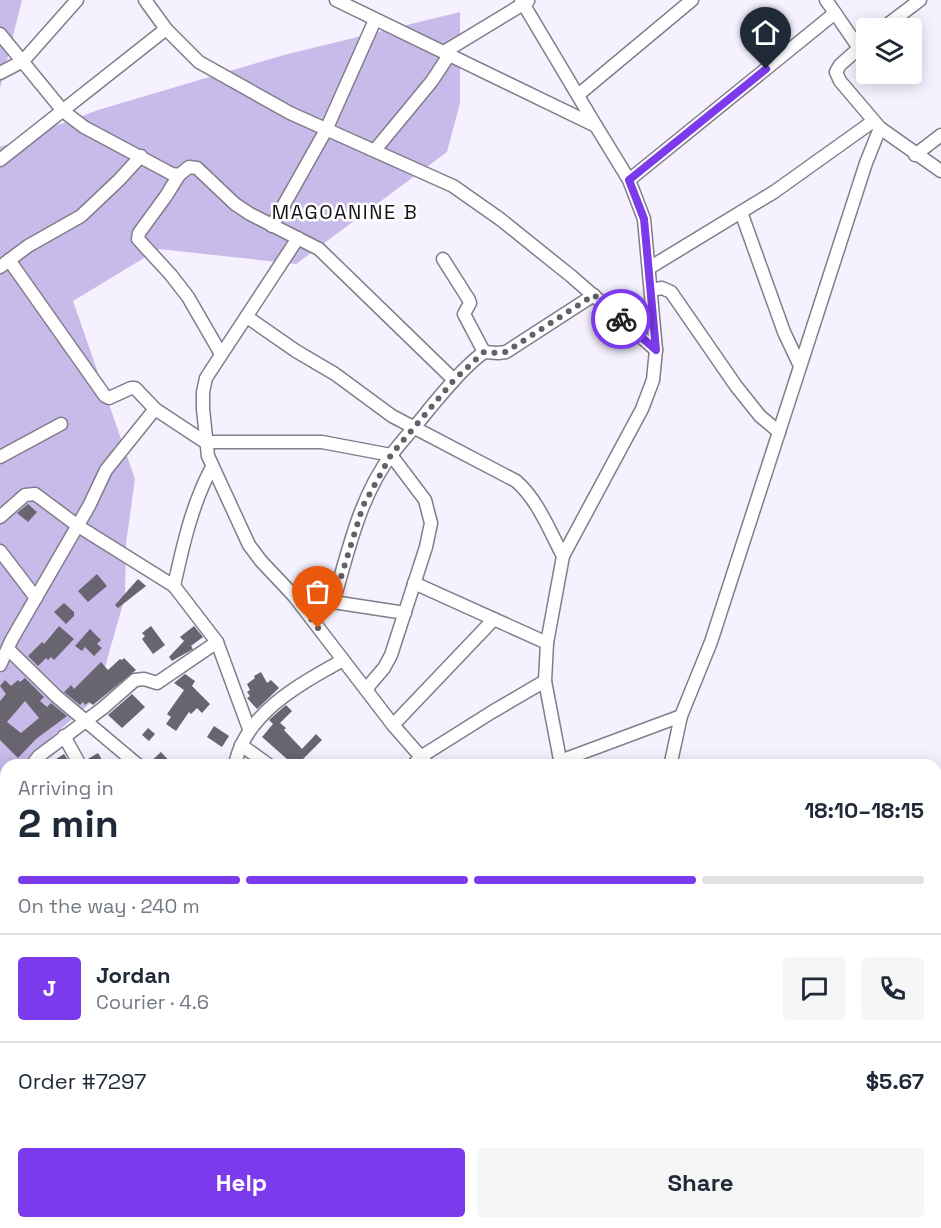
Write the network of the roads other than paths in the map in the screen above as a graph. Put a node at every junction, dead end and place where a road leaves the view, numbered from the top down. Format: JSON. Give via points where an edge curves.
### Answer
{"nodes":[{"id":1,"x":77,"y":0,"type":"edge"},
{"id":2,"x":145,"y":0,"type":"edge"},
{"id":3,"x":336,"y":0,"type":"edge"},
{"id":4,"x":692,"y":0,"type":"edge"},
{"id":5,"x":826,"y":0,"type":"edge"},
{"id":6,"x":920,"y":0,"type":"edge"},
{"id":7,"x":525,"y":1,"type":"edge"},
{"id":8,"x":835,"y":13,"type":"junction"},
{"id":9,"x":897,"y":18,"type":"edge"},
{"id":10,"x":375,"y":20,"type":"junction"},
{"id":11,"x":166,"y":30,"type":"junction"},
{"id":12,"x":0,"y":34,"type":"edge"},
{"id":13,"x":856,"y":36,"type":"edge"},
{"id":14,"x":856,"y":50,"type":"edge"},
{"id":15,"x":446,"y":54,"type":"junction"},
{"id":16,"x":23,"y":61,"type":"junction"},
{"id":17,"x":0,"y":73,"type":"edge"},
{"id":18,"x":578,"y":95,"type":"junction"},
{"id":19,"x":63,"y":111,"type":"junction"},
{"id":20,"x":876,"y":125,"type":"junction"},
{"id":21,"x":596,"y":126,"type":"junction"},
{"id":22,"x":326,"y":130,"type":"junction"},
{"id":23,"x":941,"y":135,"type":"edge"},
{"id":24,"x":375,"y":150,"type":"junction"},
{"id":25,"x":915,"y":155,"type":"junction"},
{"id":26,"x":141,"y":156,"type":"junction"},
{"id":27,"x":0,"y":160,"type":"edge"},
{"id":28,"x":941,"y":171,"type":"edge"},
{"id":29,"x":179,"y":175,"type":"junction"},
{"id":30,"x":629,"y":180,"type":"junction"},
{"id":31,"x":741,"y":212,"type":"junction"},
{"id":32,"x":273,"y":226,"type":"junction"},
{"id":33,"x":298,"y":238,"type":"junction"},
{"id":34,"x":443,"y":259,"type":"dead end"},
{"id":35,"x":5,"y":264,"type":"edge"},
{"id":36,"x":648,"y":268,"type":"junction"},
{"id":37,"x":651,"y":290,"type":"junction"},
{"id":38,"x":594,"y":295,"type":"junction"},
{"id":39,"x":247,"y":317,"type":"junction"},
{"id":40,"x":656,"y":350,"type":"junction"},
{"id":41,"x":484,"y":352,"type":"junction"},
{"id":42,"x":221,"y":354,"type":"junction"},
{"id":43,"x":800,"y":366,"type":"junction"},
{"id":44,"x":454,"y":380,"type":"junction"},
{"id":45,"x":155,"y":409,"type":"junction"},
{"id":46,"x":61,"y":424,"type":"dead end"},
{"id":47,"x":413,"y":429,"type":"junction"},
{"id":48,"x":779,"y":432,"type":"junction"},
{"id":49,"x":205,"y":442,"type":"junction"},
{"id":50,"x":391,"y":455,"type":"junction"},
{"id":51,"x":0,"y":457,"type":"edge"},
{"id":52,"x":212,"y":467,"type":"junction"},
{"id":53,"x":0,"y":518,"type":"edge"},
{"id":54,"x":78,"y":526,"type":"junction"},
{"id":55,"x":0,"y":551,"type":"edge"},
{"id":56,"x":563,"y":556,"type":"junction"},
{"id":57,"x":414,"y":583,"type":"junction"},
{"id":58,"x":174,"y":586,"type":"junction"},
{"id":59,"x":294,"y":596,"type":"junction"},
{"id":60,"x":36,"y":598,"type":"junction"},
{"id":61,"x":333,"y":603,"type":"junction"},
{"id":62,"x":405,"y":613,"type":"junction"},
{"id":63,"x":494,"y":619,"type":"junction"},
{"id":64,"x":217,"y":642,"type":"junction"},
{"id":65,"x":547,"y":643,"type":"junction"},
{"id":66,"x":8,"y":649,"type":"junction"},
{"id":67,"x":343,"y":660,"type":"junction"},
{"id":68,"x":0,"y":665,"type":"edge"},
{"id":69,"x":545,"y":681,"type":"junction"},
{"id":70,"x":366,"y":689,"type":"junction"},
{"id":71,"x":681,"y":716,"type":"junction"},
{"id":72,"x":86,"y":721,"type":"junction"},
{"id":73,"x":393,"y":724,"type":"junction"},
{"id":74,"x":249,"y":729,"type":"junction"},
{"id":75,"x":64,"y":736,"type":"junction"},
{"id":76,"x":241,"y":745,"type":"junction"},
{"id":77,"x":37,"y":759,"type":"edge"},
{"id":78,"x":77,"y":759,"type":"edge"},
{"id":79,"x":131,"y":759,"type":"edge"},
{"id":80,"x":237,"y":759,"type":"edge"},
{"id":81,"x":260,"y":759,"type":"edge"},
{"id":82,"x":419,"y":759,"type":"edge"},
{"id":83,"x":425,"y":759,"type":"edge"},
{"id":84,"x":559,"y":759,"type":"edge"},
{"id":85,"x":570,"y":759,"type":"edge"},
{"id":86,"x":673,"y":759,"type":"edge"}],
"edges":[{"from":1,"to":16,"type":"street"},
{"from":2,"to":11,"type":"street"},
{"from":3,"to":10,"type":"street"},
{"from":4,"to":18,"type":"street"},
{"from":5,"to":8,"type":"street"},
{"from":6,"to":9,"type":"street"},
{"from":7,"to":15,"type":"street"},
{"from":7,"to":18,"type":"street"},
{"from":8,"to":13,"type":"street"},
{"from":8,"to":30,"type":"street"},
{"from":10,"to":15,"type":"street"},
{"from":10,"to":22,"type":"street"},
{"from":11,"to":19,"type":"street"},
{"from":11,"to":22,"type":"street","via":[[199,62]]},
{"from":12,"to":16,"type":"street"},
{"from":14,"to":20,"type":"street","via":[[836,72]]},
{"from":15,"to":21,"type":"street"},
{"from":15,"to":24,"type":"street","via":[[432,81]]},
{"from":16,"to":17,"type":"street"},
{"from":16,"to":19,"type":"street"},
{"from":18,"to":21,"type":"street"},
{"from":19,"to":26,"type":"street","via":[[84,127]]},
{"from":19,"to":27,"type":"street"},
{"from":20,"to":25,"type":"street"},
{"from":20,"to":31,"type":"street"},
{"from":20,"to":43,"type":"street"},
{"from":21,"to":30,"type":"street"},
{"from":22,"to":24,"type":"street"},
{"from":22,"to":32,"type":"street"},
{"from":23,"to":25,"type":"street"},
{"from":24,"to":38,"type":"street","via":[[453,186]]},
{"from":25,"to":28,"type":"street"},
{"from":26,"to":29,"type":"street"},
{"from":26,"to":35,"type":"street","via":[[81,216]]},
{"from":29,"to":32,"type":"street","via":[[189,167],[197,168],[235,204]]},
{"from":29,"to":42,"type":"street","via":[[138,239],[188,297]]},
{"from":30,"to":36,"type":"street","via":[[644,219]]},
{"from":31,"to":36,"type":"street"},
{"from":31,"to":43,"type":"street"},
{"from":32,"to":33,"type":"street"},
{"from":33,"to":39,"type":"street"},
{"from":33,"to":44,"type":"street","via":[[320,249]]},
{"from":34,"to":41,"type":"street","via":[[469,300],[464,314]]},
{"from":35,"to":45,"type":"street","via":[[105,396],[135,388]]},
{"from":36,"to":37,"type":"street"},
{"from":37,"to":40,"type":"street"},
{"from":37,"to":48,"type":"street","via":[[662,288],[671,292],[736,386]]},
{"from":38,"to":40,"type":"street"},
{"from":38,"to":41,"type":"street","via":[[506,352]]},
{"from":39,"to":42,"type":"street"},
{"from":39,"to":47,"type":"street"},
{"from":40,"to":56,"type":"street","via":[[653,380],[642,410]]},
{"from":41,"to":44,"type":"street"},
{"from":42,"to":49,"type":"street","via":[[206,378],[203,392]]},
{"from":43,"to":48,"type":"street"},
{"from":44,"to":47,"type":"street"},
{"from":45,"to":49,"type":"street"},
{"from":45,"to":54,"type":"street","via":[[106,470]]},
{"from":46,"to":51,"type":"street"},
{"from":47,"to":50,"type":"street"},
{"from":47,"to":56,"type":"street","via":[[516,481],[534,500]]},
{"from":48,"to":71,"type":"street","via":[[711,642]]},
{"from":49,"to":50,"type":"street","via":[[322,442]]},
{"from":49,"to":52,"type":"street"},
{"from":50,"to":57,"type":"street","via":[[429,511],[431,523]]},
{"from":50,"to":61,"type":"street","via":[[363,506]]},
{"from":52,"to":58,"type":"street","via":[[185,537]]},
{"from":52,"to":59,"type":"street","via":[[249,545]]},
{"from":53,"to":54,"type":"street","via":[[32,493]]},
{"from":54,"to":58,"type":"street"},
{"from":54,"to":60,"type":"street"},
{"from":55,"to":60,"type":"street"},
{"from":56,"to":65,"type":"street"},
{"from":57,"to":62,"type":"street"},
{"from":57,"to":63,"type":"street"},
{"from":58,"to":64,"type":"street"},
{"from":59,"to":61,"type":"street"},
{"from":59,"to":67,"type":"street"},
{"from":60,"to":66,"type":"street"},
{"from":61,"to":62,"type":"street"},
{"from":62,"to":70,"type":"street","via":[[384,668]]},
{"from":63,"to":65,"type":"street"},
{"from":63,"to":73,"type":"street"},
{"from":64,"to":72,"type":"street","via":[[157,683],[135,680]]},
{"from":64,"to":74,"type":"street"},
{"from":65,"to":69,"type":"street"},
{"from":66,"to":68,"type":"street"},
{"from":66,"to":72,"type":"street"},
{"from":67,"to":70,"type":"street"},
{"from":67,"to":74,"type":"street","via":[[286,694]]},
{"from":69,"to":83,"type":"street"},
{"from":69,"to":84,"type":"street"},
{"from":70,"to":73,"type":"street"},
{"from":71,"to":85,"type":"street"},
{"from":71,"to":86,"type":"street"},
{"from":72,"to":75,"type":"street"},
{"from":72,"to":79,"type":"street"},
{"from":73,"to":82,"type":"street"},
{"from":74,"to":76,"type":"street"},
{"from":75,"to":77,"type":"street"},
{"from":75,"to":78,"type":"street"},
{"from":76,"to":80,"type":"street"},
{"from":76,"to":81,"type":"street"}]}
